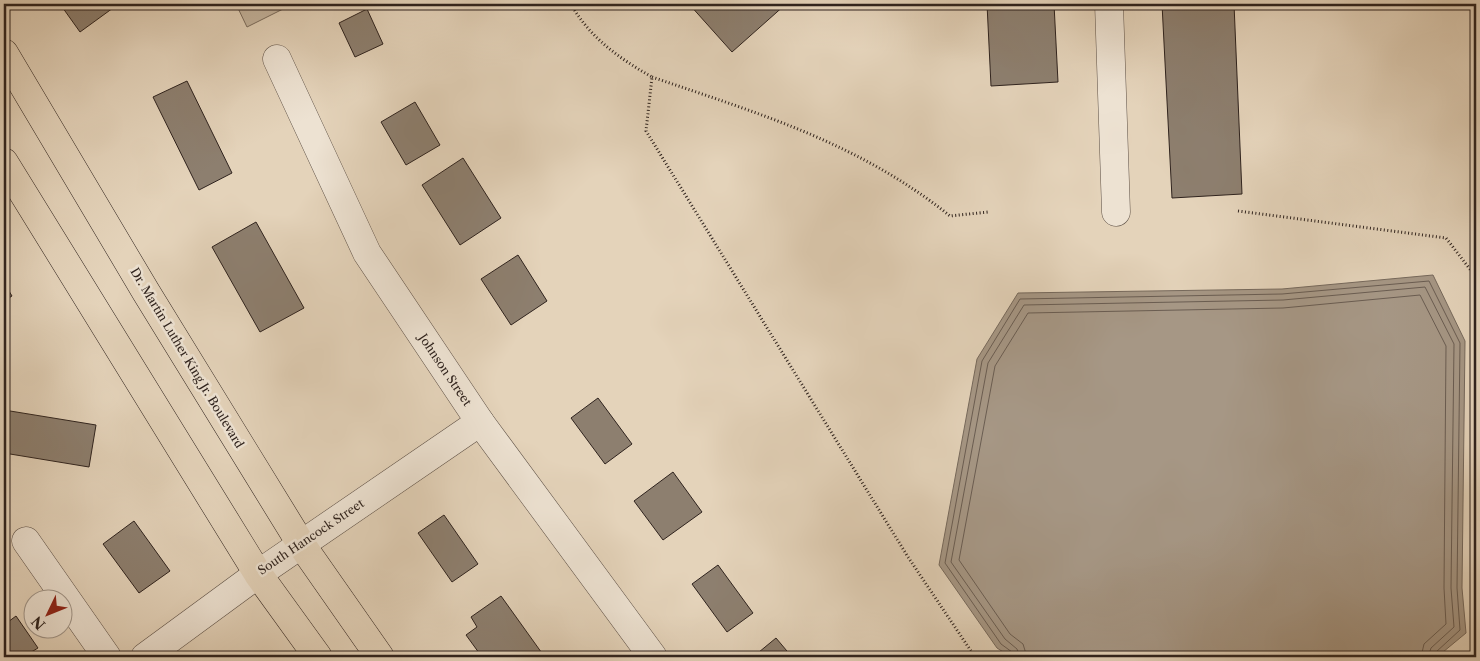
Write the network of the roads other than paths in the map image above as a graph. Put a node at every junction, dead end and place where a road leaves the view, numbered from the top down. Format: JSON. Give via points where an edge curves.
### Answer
{"nodes":[{"id":1,"x":1109,"y":4,"type":"edge"},
{"id":2,"x":4,"y":52,"type":"edge"},
{"id":3,"x":277,"y":59,"type":"dead end"},
{"id":4,"x":4,"y":162,"type":"edge"},
{"id":5,"x":1116,"y":212,"type":"dead end"},
{"id":6,"x":480,"y":422,"type":"junction"},
{"id":7,"x":26,"y":541,"type":"dead end"},
{"id":8,"x":301,"y":544,"type":"junction"},
{"id":9,"x":258,"y":574,"type":"junction"},
{"id":10,"x":107,"y":657,"type":"edge"},
{"id":11,"x":145,"y":657,"type":"edge"},
{"id":12,"x":318,"y":657,"type":"edge"},
{"id":13,"x":380,"y":657,"type":"edge"},
{"id":14,"x":653,"y":657,"type":"edge"}],
"edges":[{"from":1,"to":5,"type":"street"},
{"from":2,"to":8,"type":"main road","name":"Dr. Martin Luther King Jr. Boulevard"},
{"from":3,"to":6,"type":"street","name":"Johnson Street","via":[[366,253]]},
{"from":4,"to":9,"type":"main road"},
{"from":6,"to":8,"type":"street","name":"South Hancock Street"},
{"from":6,"to":14,"type":"street","name":"Johnson Street"},
{"from":7,"to":10,"type":"street"},
{"from":8,"to":9,"type":"street","name":"South Hancock Street"},
{"from":8,"to":13,"type":"main road","name":"Dr. Martin Luther King Jr. Boulevard"},
{"from":9,"to":11,"type":"street","name":"South Hancock Street"},
{"from":9,"to":12,"type":"main road"}]}
